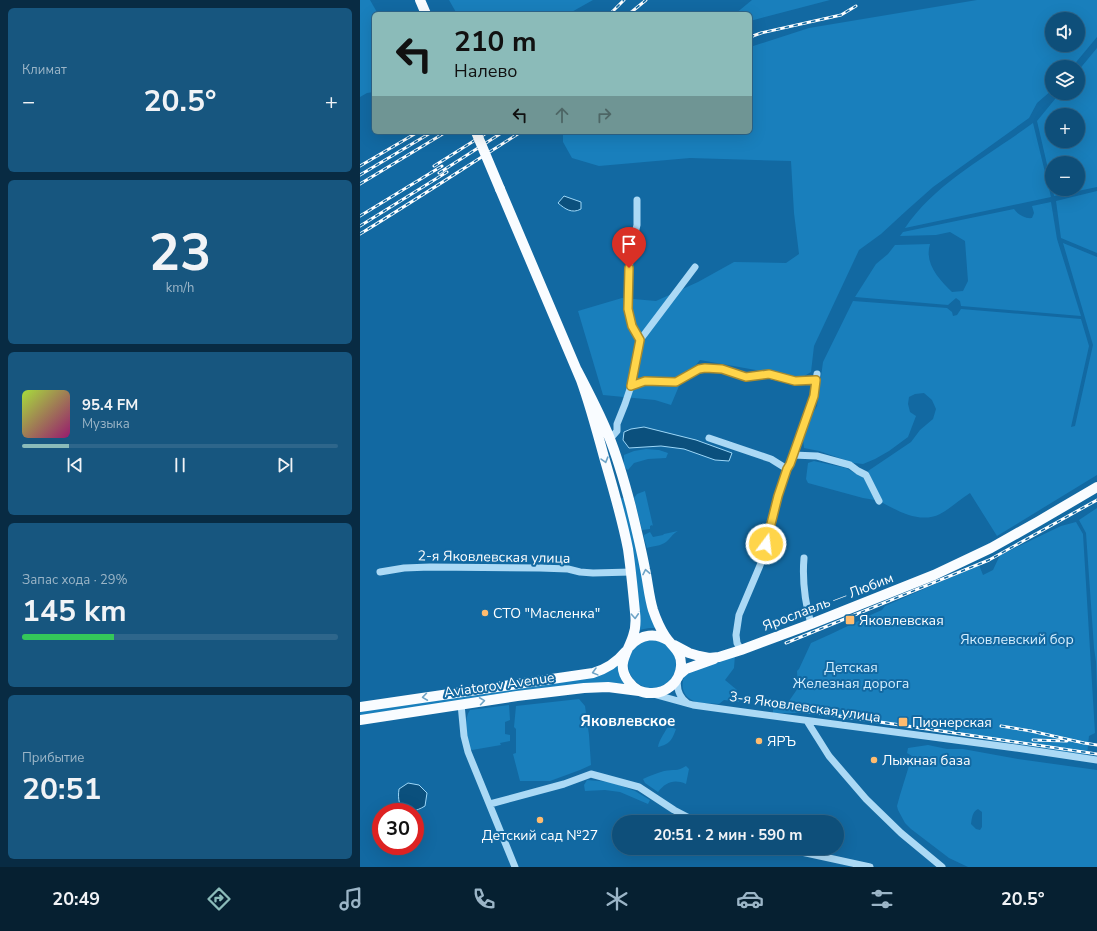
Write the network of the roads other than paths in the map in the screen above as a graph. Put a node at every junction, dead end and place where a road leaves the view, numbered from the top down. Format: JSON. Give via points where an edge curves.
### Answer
{"nodes":[{"id":1,"x":420,"y":0,"type":"edge"},
{"id":2,"x":425,"y":12,"type":"edge"},
{"id":3,"x":477,"y":134,"type":"edge"},
{"id":4,"x":637,"y":200,"type":"dead end"},
{"id":5,"x":695,"y":267,"type":"dead end"},
{"id":6,"x":640,"y":340,"type":"junction"},
{"id":7,"x":578,"y":370,"type":"junction"},
{"id":8,"x":631,"y":386,"type":"junction"},
{"id":9,"x":708,"y":438,"type":"dead end"},
{"id":10,"x":610,"y":439,"type":"junction"},
{"id":11,"x":793,"y":455,"type":"junction"},
{"id":12,"x":787,"y":469,"type":"junction"},
{"id":13,"x":1097,"y":487,"type":"edge"},
{"id":14,"x":879,"y":501,"type":"dead end"},
{"id":15,"x":804,"y":558,"type":"dead end"},
{"id":16,"x":380,"y":572,"type":"dead end"},
{"id":17,"x":631,"y":572,"type":"junction"},
{"id":18,"x":811,"y":624,"type":"junction"},
{"id":19,"x":672,"y":643,"type":"junction"},
{"id":20,"x":628,"y":649,"type":"junction"},
{"id":21,"x":741,"y":650,"type":"junction"},
{"id":22,"x":725,"y":656,"type":"junction"},
{"id":23,"x":679,"y":676,"type":"junction"},
{"id":24,"x":645,"y":692,"type":"junction"},
{"id":25,"x":461,"y":704,"type":"junction"},
{"id":26,"x":693,"y":705,"type":"junction"},
{"id":27,"x":360,"y":707,"type":"edge"},
{"id":28,"x":360,"y":720,"type":"edge"},
{"id":29,"x":807,"y":721,"type":"junction"},
{"id":30,"x":1097,"y":760,"type":"edge"},
{"id":31,"x":490,"y":804,"type":"junction"},
{"id":32,"x":684,"y":815,"type":"edge"},
{"id":33,"x":815,"y":855,"type":"edge"},
{"id":34,"x":515,"y":867,"type":"edge"},
{"id":35,"x":870,"y":867,"type":"edge"},
{"id":36,"x":942,"y":867,"type":"edge"}],
"edges":[{"from":1,"to":2,"type":"main road"},
{"from":3,"to":7,"type":"main road","bridge":true},
{"from":4,"to":6,"type":"street","via":[[637,225],[630,254],[628,309],[632,326]]},
{"from":5,"to":6,"type":"street"},
{"from":6,"to":8,"type":"street"},
{"from":7,"to":10,"type":"main road"},
{"from":7,"to":17,"type":"main road","one_way":true,"via":[[612,485]]},
{"from":8,"to":10,"type":"street","via":[[617,431]]},
{"from":8,"to":11,"type":"street","via":[[645,381],[676,382],[705,368],[722,369],[746,377],[769,374],[795,381],[817,377],[814,396]]},
{"from":9,"to":12,"type":"street","via":[[771,459]]},
{"from":19,"to":10,"type":"main road","one_way":true,"via":[[660,627],[653,610],[632,513]]},
{"from":11,"to":12,"type":"street"},
{"from":11,"to":14,"type":"street","via":[[817,456],[850,465],[866,475]]},
{"from":12,"to":21,"type":"street","via":[[761,563],[739,615],[736,635]]},
{"from":13,"to":18,"type":"main road","name":"Ярославль — Любим","via":[[991,548],[934,575]]},
{"from":15,"to":18,"type":"street","via":[[803,584]]},
{"from":16,"to":17,"type":"street","name":"2-я Яковлевская улица","via":[[430,567]]},
{"from":17,"to":20,"type":"main road","one_way":true,"via":[[636,624]]},
{"from":18,"to":21,"type":"main road","name":"Ярославль — Любим"},
{"from":19,"to":20,"type":"main road","via":[[661,636],[649,635],[639,638]]},
{"from":19,"to":22,"type":"main road","name":"Ярославль — Любим","via":[[704,657]]},
{"from":19,"to":23,"type":"main road","via":[[681,661]]},
{"from":20,"to":24,"type":"main road","via":[[623,663],[625,673],[633,686]]},
{"from":20,"to":27,"type":"main road","name":"Aviatorov Avenue","one_way":true,"via":[[611,665],[593,673]]},
{"from":21,"to":22,"type":"main road","name":"Ярославль — Любим"},
{"from":22,"to":23,"type":"main road","via":[[686,669]]},
{"from":23,"to":24,"type":"main road","via":[[671,687],[653,693]]},
{"from":23,"to":26,"type":"street","via":[[678,688],[682,698]]},
{"from":25,"to":24,"type":"main road","name":"Aviatorov Avenue","one_way":true,"via":[[595,687]]},
{"from":24,"to":26,"type":"street","name":"3-я Яковлевская улица"},
{"from":25,"to":28,"type":"main road","name":"Aviatorov Avenue"},
{"from":25,"to":31,"type":"street","via":[[466,747]]},
{"from":26,"to":29,"type":"street","name":"3-я Яковлевская улица"},
{"from":29,"to":30,"type":"street","name":"3-я Яковлевская улица"},
{"from":29,"to":36,"type":"street","via":[[829,756],[866,799],[901,833]]},
{"from":31,"to":32,"type":"street","via":[[591,774],[639,787]]},
{"from":31,"to":34,"type":"street"},
{"from":33,"to":35,"type":"street"}]}
